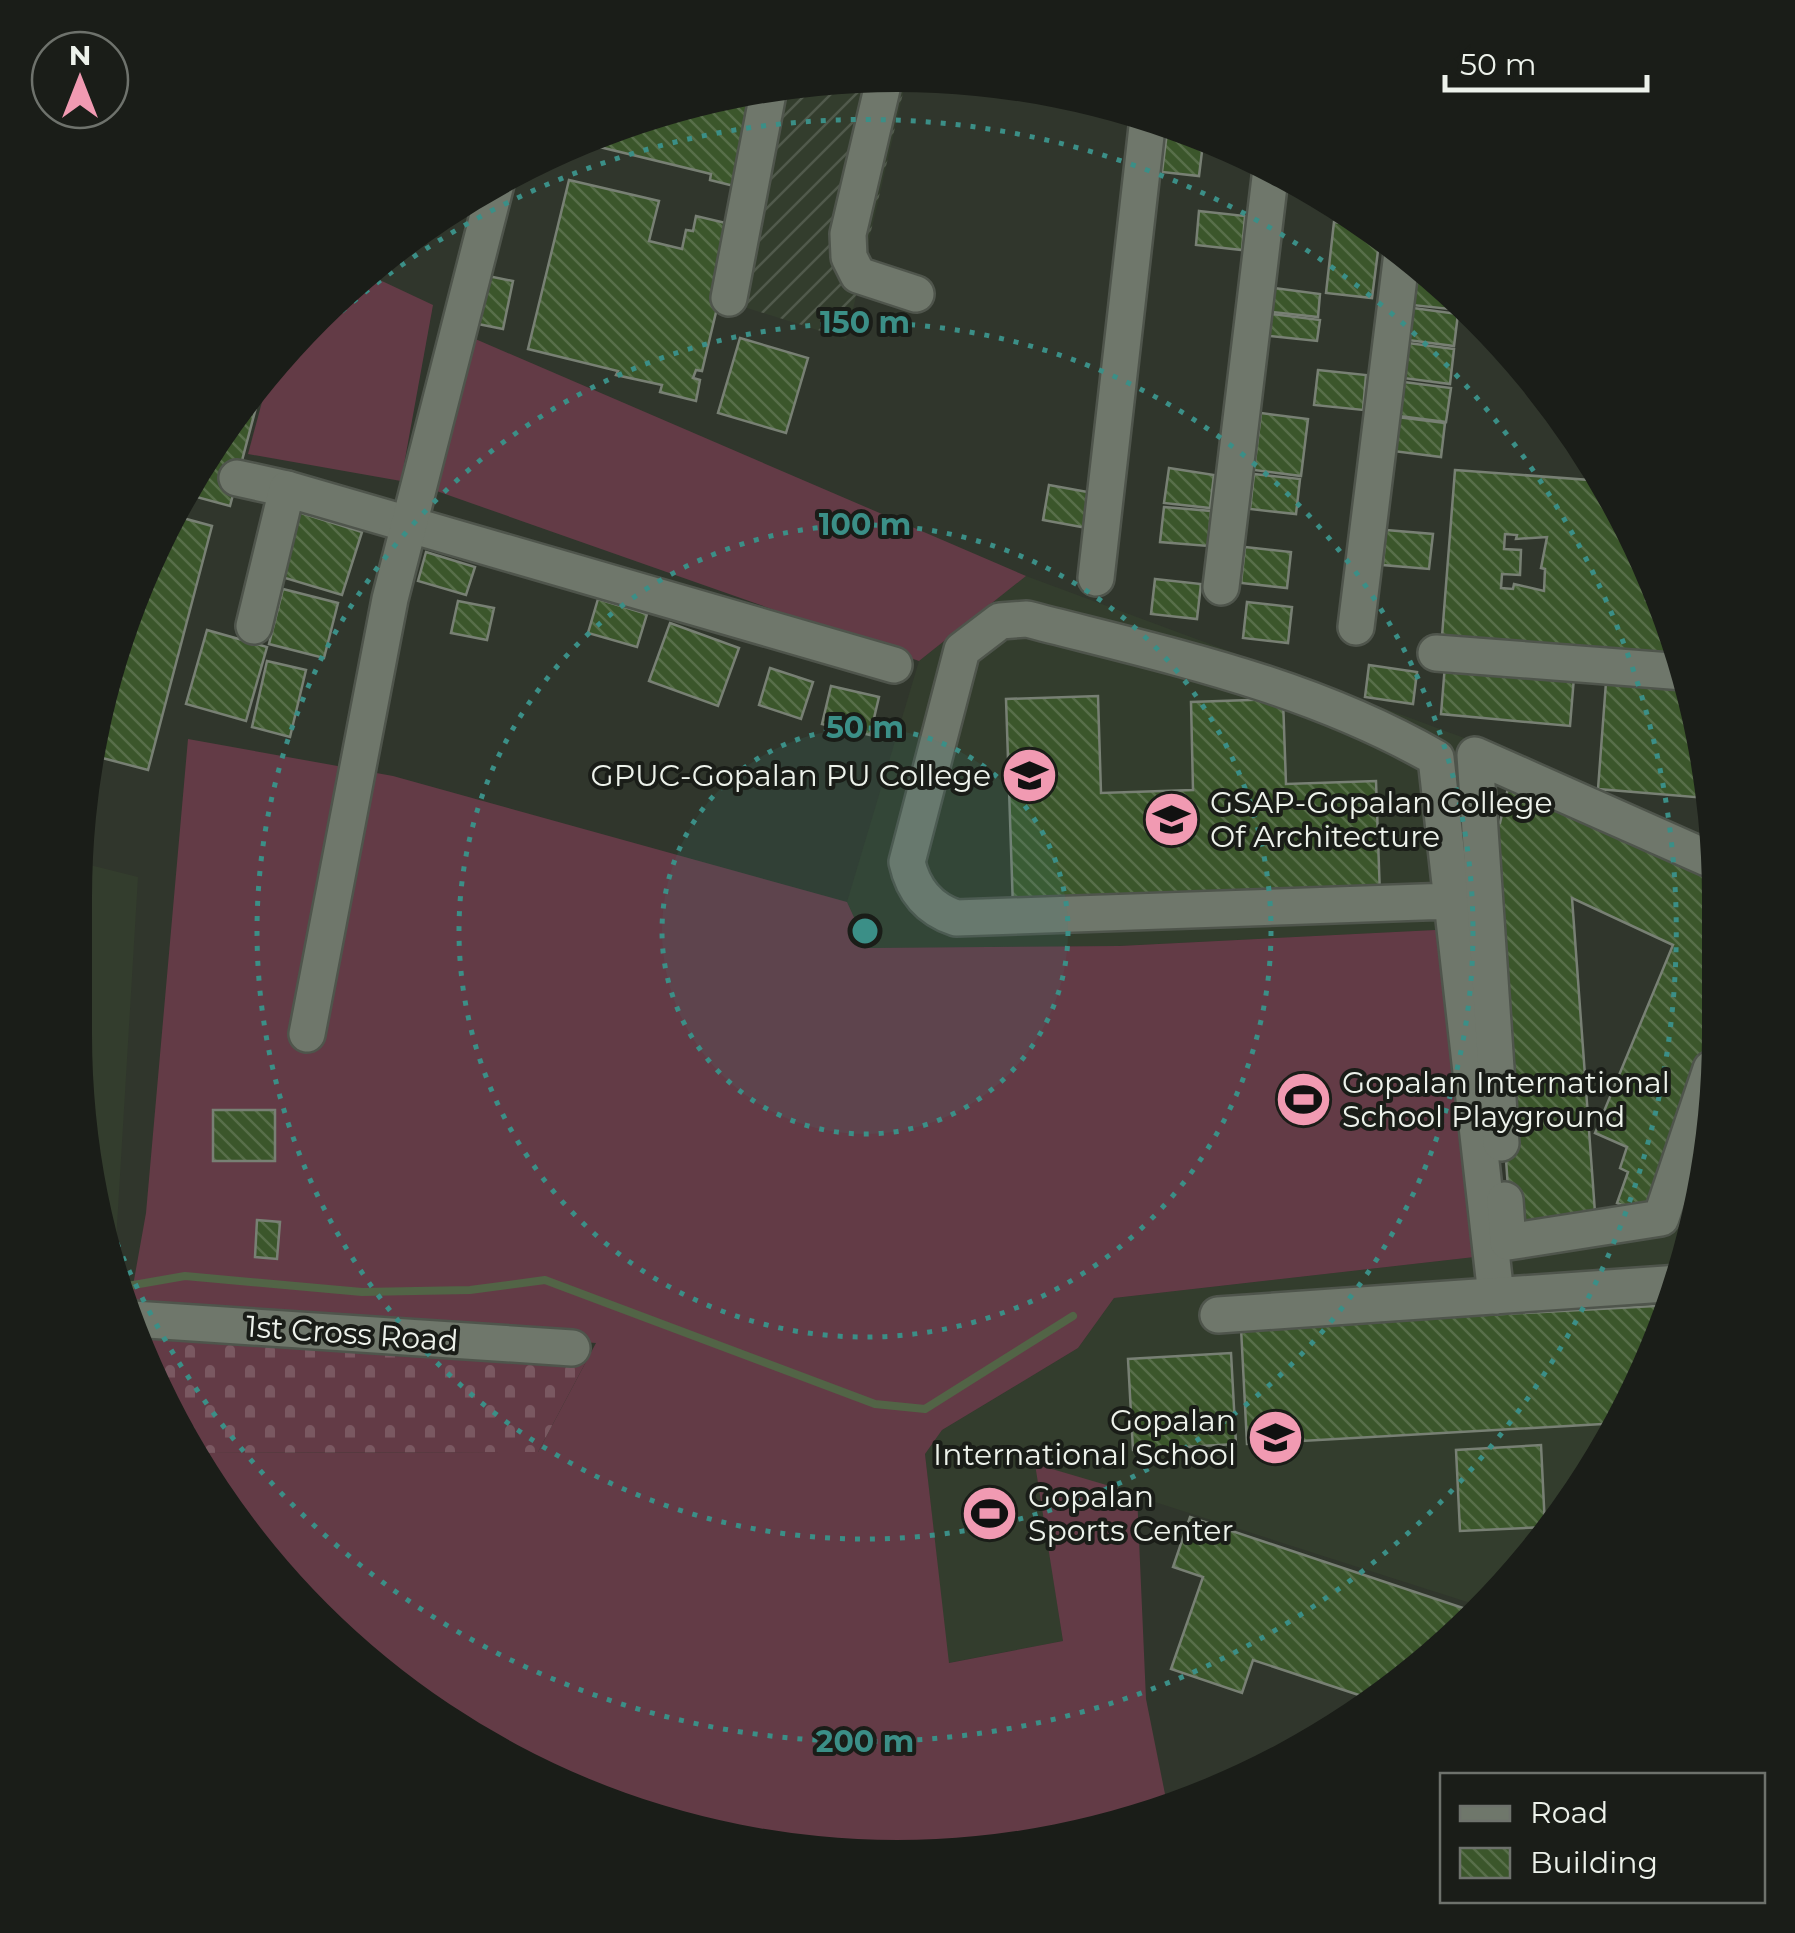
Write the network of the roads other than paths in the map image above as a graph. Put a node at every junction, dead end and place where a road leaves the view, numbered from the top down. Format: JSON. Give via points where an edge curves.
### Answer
{"nodes":[{"id":1,"x":881,"y":93,"type":"edge"},
{"id":2,"x":766,"y":103,"type":"edge"},
{"id":3,"x":1146,"y":132,"type":"edge"},
{"id":4,"x":1269,"y":184,"type":"edge"},
{"id":5,"x":491,"y":202,"type":"edge"},
{"id":6,"x":1400,"y":269,"type":"edge"},
{"id":7,"x":916,"y":294,"type":"dead end"},
{"id":8,"x":729,"y":298,"type":"dead end"},
{"id":9,"x":238,"y":478,"type":"dead end"},
{"id":10,"x":287,"y":488,"type":"junction"},
{"id":11,"x":409,"y":522,"type":"junction"},
{"id":12,"x":1096,"y":578,"type":"dead end"},
{"id":13,"x":1221,"y":587,"type":"dead end"},
{"id":14,"x":254,"y":626,"type":"dead end"},
{"id":15,"x":1356,"y":627,"type":"dead end"},
{"id":16,"x":1436,"y":653,"type":"dead end"},
{"id":17,"x":894,"y":666,"type":"dead end"},
{"id":18,"x":1670,"y":671,"type":"edge"},
{"id":19,"x":1701,"y":855,"type":"edge"},
{"id":20,"x":1451,"y":901,"type":"junction"},
{"id":21,"x":308,"y":1034,"type":"dead end"},
{"id":22,"x":1700,"y":1102,"type":"edge"},
{"id":23,"x":1663,"y":1284,"type":"edge"},
{"id":24,"x":1496,"y":1296,"type":"junction"},
{"id":25,"x":1218,"y":1315,"type":"dead end"},
{"id":26,"x":145,"y":1321,"type":"edge"},
{"id":27,"x":572,"y":1348,"type":"dead end"}],
"edges":[{"from":1,"to":7,"type":"street","via":[[846,246],[858,275]]},
{"from":2,"to":8,"type":"street"},
{"from":3,"to":12,"type":"street"},
{"from":4,"to":13,"type":"street"},
{"from":5,"to":11,"type":"street"},
{"from":6,"to":15,"type":"street"},
{"from":9,"to":10,"type":"street"},
{"from":10,"to":11,"type":"street"},
{"from":10,"to":14,"type":"street"},
{"from":11,"to":17,"type":"street"},
{"from":11,"to":21,"type":"street"},
{"from":16,"to":18,"type":"street"},
{"from":19,"to":22,"type":"street","via":[[1474,755],[1508,1242],[1661,1218]]},
{"from":20,"to":20,"type":"street","via":[[956,918],[940,912],[910,879],[907,862],[962,650],[1000,620],[1028,619],[1279,684],[1381,726],[1436,758]]},
{"from":20,"to":24,"type":"street"},
{"from":23,"to":24,"type":"street"},
{"from":24,"to":25,"type":"street"},
{"from":26,"to":27,"type":"street","name":"1st Cross Road"}]}
